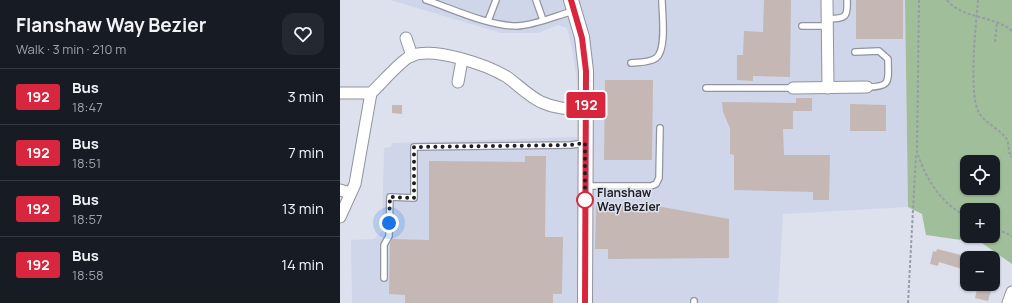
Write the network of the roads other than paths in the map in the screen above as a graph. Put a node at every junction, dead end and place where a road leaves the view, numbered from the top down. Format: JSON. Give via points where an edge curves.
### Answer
{"nodes":[{"id":1,"x":426,"y":0,"type":"edge"},
{"id":2,"x":496,"y":0,"type":"edge"},
{"id":3,"x":536,"y":0,"type":"edge"},
{"id":4,"x":662,"y":0,"type":"edge"},
{"id":5,"x":827,"y":0,"type":"edge"},
{"id":6,"x":847,"y":0,"type":"edge"},
{"id":7,"x":572,"y":4,"type":"edge"},
{"id":8,"x":543,"y":20,"type":"junction"},
{"id":9,"x":488,"y":21,"type":"junction"},
{"id":10,"x":827,"y":23,"type":"junction"},
{"id":11,"x":802,"y":26,"type":"dead end"},
{"id":12,"x":406,"y":38,"type":"dead end"},
{"id":13,"x":855,"y":52,"type":"dead end"},
{"id":14,"x":412,"y":56,"type":"junction"},
{"id":15,"x":462,"y":60,"type":"junction"},
{"id":16,"x":631,"y":63,"type":"dead end"},
{"id":17,"x":458,"y":82,"type":"dead end"},
{"id":18,"x":867,"y":87,"type":"joint"},
{"id":19,"x":706,"y":88,"type":"dead end"},
{"id":20,"x":793,"y":88,"type":"joint"},
{"id":21,"x":828,"y":88,"type":"junction"},
{"id":22,"x":340,"y":93,"type":"edge"},
{"id":23,"x":371,"y":93,"type":"junction"},
{"id":24,"x":586,"y":110,"type":"junction"},
{"id":25,"x":660,"y":128,"type":"dead end"},
{"id":26,"x":585,"y":143,"type":"junction"},
{"id":27,"x":585,"y":186,"type":"junction"},
{"id":28,"x":345,"y":191,"type":"edge"},
{"id":29,"x":340,"y":216,"type":"edge"},
{"id":30,"x":384,"y":278,"type":"dead end"},
{"id":31,"x":1012,"y":292,"type":"edge"},
{"id":32,"x":585,"y":303,"type":"edge"},
{"id":33,"x":1008,"y":303,"type":"edge"}],
"edges":[{"from":1,"to":9,"type":"lane"},
{"from":2,"to":9,"type":"lane"},
{"from":3,"to":8,"type":"lane"},
{"from":4,"to":16,"type":"lane","via":[[663,46],[660,54],[649,61]]},
{"from":5,"to":10,"type":"street"},
{"from":6,"to":10,"type":"lane","via":[[846,16]]},
{"from":7,"to":8,"type":"lane"},
{"from":7,"to":24,"type":"street","via":[[582,38],[586,71]]},
{"from":8,"to":9,"type":"lane","via":[[518,26]]},
{"from":10,"to":11,"type":"lane"},
{"from":10,"to":21,"type":"street"},
{"from":12,"to":14,"type":"street"},
{"from":13,"to":18,"type":"lane","via":[[879,51],[888,59],[888,79],[885,84],[880,87]]},
{"from":14,"to":15,"type":"street","via":[[420,53],[446,55]]},
{"from":14,"to":23,"type":"street"},
{"from":15,"to":17,"type":"street"},
{"from":15,"to":24,"type":"street","via":[[505,76],[540,102],[560,109]]},
{"from":18,"to":21,"type":"street"},
{"from":19,"to":20,"type":"lane"},
{"from":20,"to":21,"type":"street"},
{"from":22,"to":23,"type":"street"},
{"from":23,"to":28,"type":"street","via":[[355,184]]},
{"from":24,"to":26,"type":"street"},
{"from":25,"to":27,"type":"lane","via":[[659,178],[656,184]]},
{"from":26,"to":27,"type":"street"},
{"from":26,"to":30,"type":"lane","via":[[414,147],[414,198],[390,197],[389,236],[384,245]]},
{"from":27,"to":32,"type":"street"},
{"from":28,"to":29,"type":"street"},
{"from":31,"to":33,"type":"street"}]}
